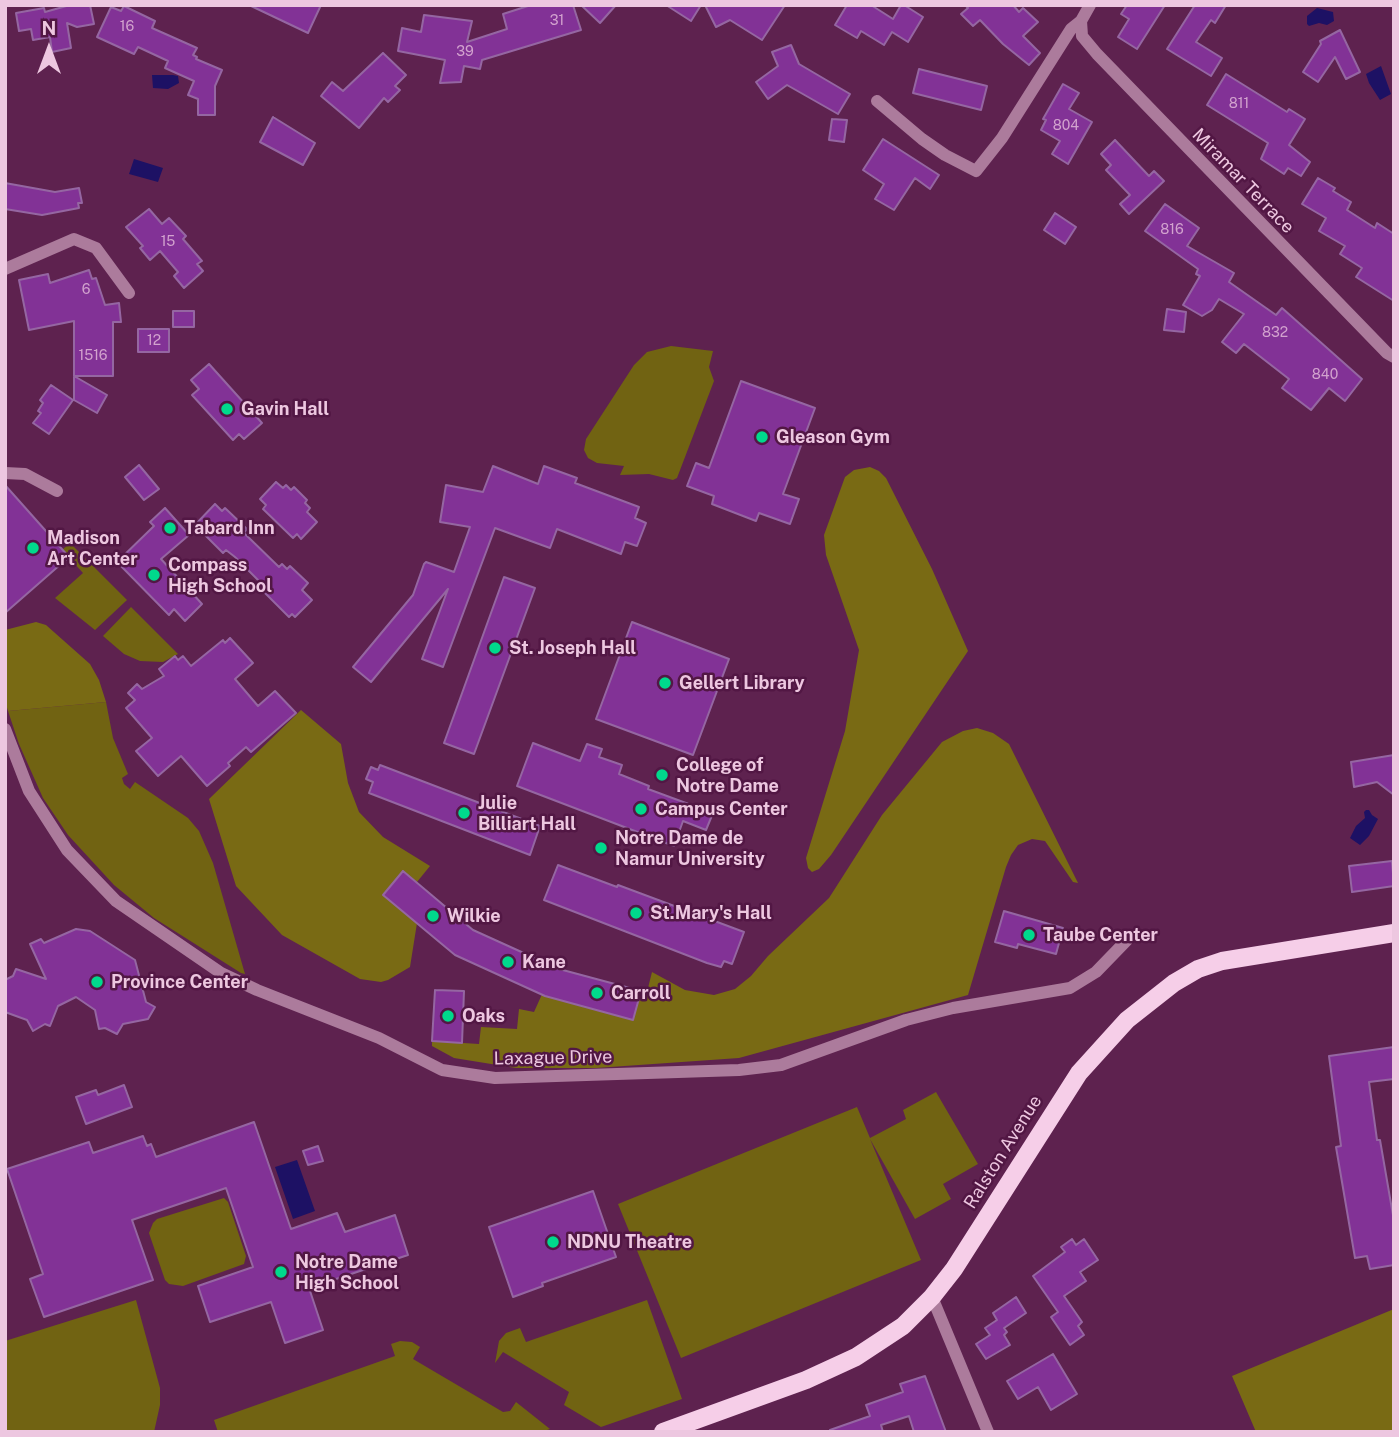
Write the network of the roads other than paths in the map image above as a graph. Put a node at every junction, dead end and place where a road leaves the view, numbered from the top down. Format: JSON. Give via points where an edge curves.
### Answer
{"nodes":[{"id":1,"x":1090,"y":5,"type":"edge"},
{"id":2,"x":1081,"y":21,"type":"junction"},
{"id":3,"x":877,"y":101,"type":"dead end"},
{"id":4,"x":5,"y":269,"type":"edge"},
{"id":5,"x":129,"y":293,"type":"dead end"},
{"id":6,"x":1394,"y":357,"type":"edge"},
{"id":7,"x":5,"y":473,"type":"edge"},
{"id":8,"x":57,"y":491,"type":"dead end"},
{"id":9,"x":5,"y":729,"type":"edge"},
{"id":10,"x":1394,"y":933,"type":"edge"},
{"id":11,"x":1127,"y":940,"type":"dead end"},
{"id":12,"x":932,"y":1297,"type":"junction"},
{"id":13,"x":663,"y":1432,"type":"edge"},
{"id":14,"x":988,"y":1432,"type":"edge"}],
"edges":[{"from":1,"to":2,"type":"street"},
{"from":2,"to":3,"type":"street","via":[[1070,29],[976,171],[922,139]]},
{"from":2,"to":6,"type":"street","name":"Miramar Terrace","via":[[1082,36],[1106,64]]},
{"from":4,"to":5,"type":"street","via":[[74,239],[96,248]]},
{"from":7,"to":8,"type":"street","via":[[26,474]]},
{"from":9,"to":11,"type":"street","name":"Laxague Drive","via":[[29,791],[45,816],[67,850],[116,901],[221,973],[379,1038],[442,1070],[495,1078],[781,1065],[906,1020],[1070,988],[1096,972]]},
{"from":10,"to":12,"type":"main road","name":"Ralston Avenue","via":[[1222,961],[1198,969],[1151,1000],[1079,1073]]},
{"from":12,"to":13,"type":"main road","name":"Ralston Avenue","via":[[903,1326],[856,1357]]},
{"from":12,"to":14,"type":"street"}]}
